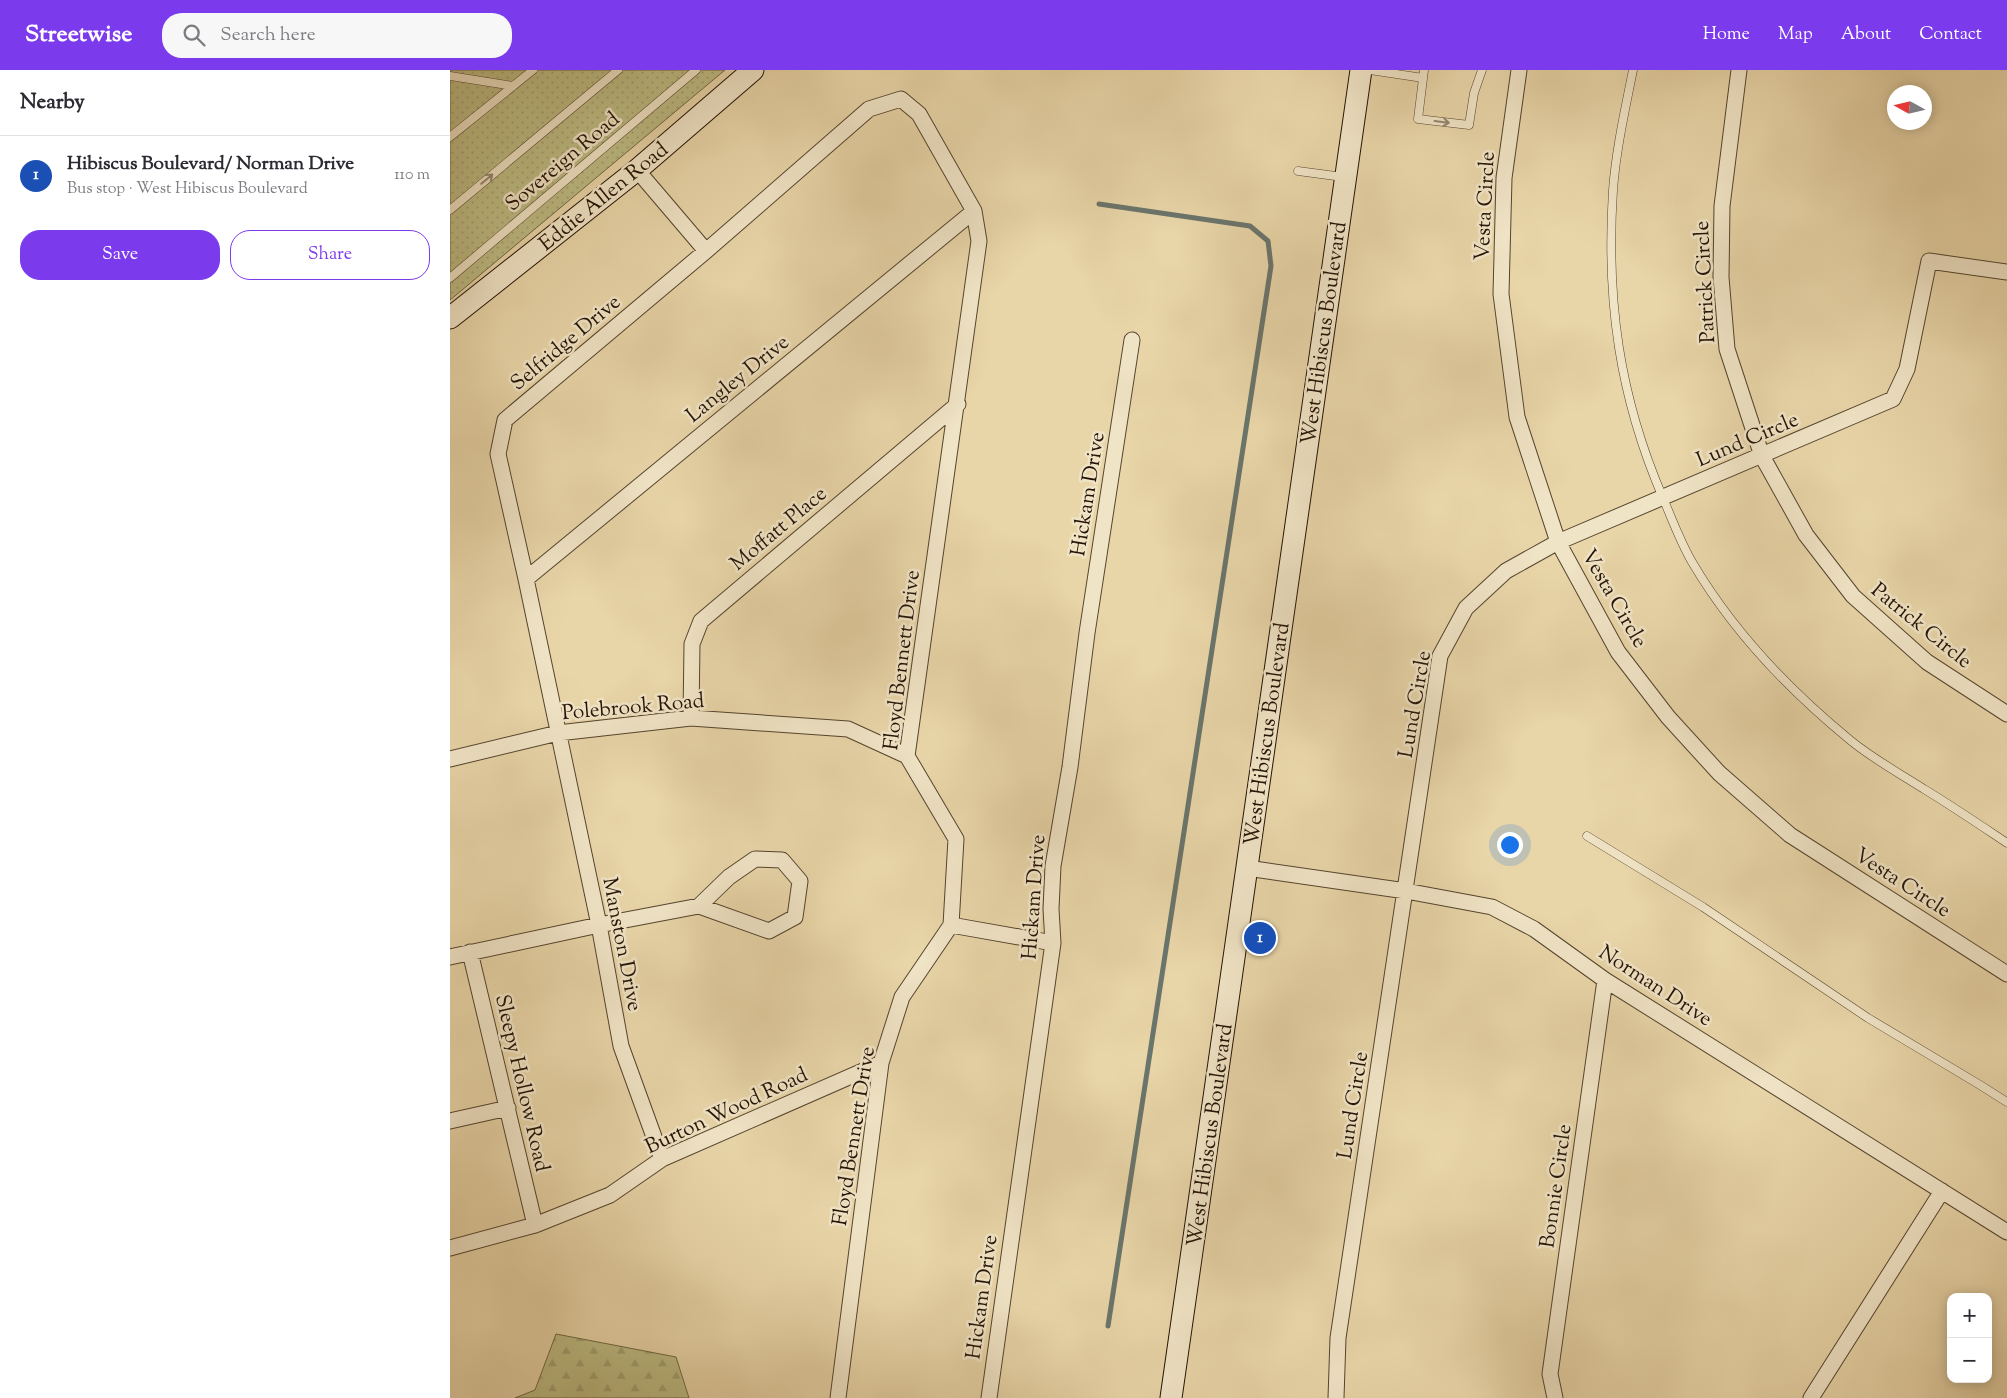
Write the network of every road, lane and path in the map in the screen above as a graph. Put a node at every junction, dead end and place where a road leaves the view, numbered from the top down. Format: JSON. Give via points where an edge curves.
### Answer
{"nodes":[{"id":1,"x":533,"y":70,"type":"edge"},
{"id":2,"x":618,"y":70,"type":"edge"},
{"id":3,"x":696,"y":70,"type":"edge"},
{"id":4,"x":753,"y":70,"type":"edge"},
{"id":5,"x":1361,"y":70,"type":"edge"},
{"id":6,"x":1370,"y":70,"type":"edge"},
{"id":7,"x":1482,"y":70,"type":"edge"},
{"id":8,"x":1520,"y":70,"type":"edge"},
{"id":9,"x":1633,"y":70,"type":"edge"},
{"id":10,"x":1739,"y":70,"type":"edge"},
{"id":11,"x":1423,"y":74,"type":"edge"},
{"id":12,"x":450,"y":76,"type":"edge"},
{"id":13,"x":513,"y":86,"type":"junction"},
{"id":14,"x":901,"y":99,"type":"joint"},
{"id":15,"x":450,"y":136,"type":"edge"},
{"id":16,"x":637,"y":170,"type":"junction"},
{"id":17,"x":1298,"y":171,"type":"dead end"},
{"id":18,"x":1346,"y":177,"type":"junction"},
{"id":19,"x":450,"y":210,"type":"edge"},
{"id":20,"x":974,"y":211,"type":"junction"},
{"id":21,"x":706,"y":251,"type":"junction"},
{"id":22,"x":2007,"y":272,"type":"edge"},
{"id":23,"x":450,"y":278,"type":"edge"},
{"id":24,"x":450,"y":318,"type":"edge"},
{"id":25,"x":1132,"y":340,"type":"dead end"},
{"id":26,"x":958,"y":404,"type":"junction"},
{"id":27,"x":1762,"y":456,"type":"junction"},
{"id":28,"x":1663,"y":498,"type":"junction"},
{"id":29,"x":1558,"y":542,"type":"junction"},
{"id":30,"x":526,"y":579,"type":"junction"},
{"id":31,"x":2007,"y":714,"type":"edge"},
{"id":32,"x":691,"y":718,"type":"junction"},
{"id":33,"x":558,"y":733,"type":"junction"},
{"id":34,"x":907,"y":756,"type":"junction"},
{"id":35,"x":450,"y":759,"type":"edge"},
{"id":36,"x":1587,"y":836,"type":"dead end"},
{"id":37,"x":2007,"y":843,"type":"edge"},
{"id":38,"x":1247,"y":868,"type":"junction"},
{"id":39,"x":1406,"y":890,"type":"junction"},
{"id":40,"x":699,"y":906,"type":"junction"},
{"id":41,"x":951,"y":924,"type":"junction"},
{"id":42,"x":598,"y":925,"type":"junction"},
{"id":43,"x":1053,"y":943,"type":"junction"},
{"id":44,"x":470,"y":952,"type":"junction"},
{"id":45,"x":450,"y":957,"type":"edge"},
{"id":46,"x":2007,"y":974,"type":"edge"},
{"id":47,"x":1605,"y":980,"type":"junction"},
{"id":48,"x":881,"y":1063,"type":"junction"},
{"id":49,"x":2007,"y":1102,"type":"edge"},
{"id":50,"x":508,"y":1108,"type":"junction"},
{"id":51,"x":450,"y":1121,"type":"edge"},
{"id":52,"x":662,"y":1159,"type":"junction"},
{"id":53,"x":1942,"y":1191,"type":"junction"},
{"id":54,"x":535,"y":1225,"type":"junction"},
{"id":55,"x":2007,"y":1232,"type":"edge"},
{"id":56,"x":450,"y":1248,"type":"edge"},
{"id":57,"x":838,"y":1398,"type":"edge"},
{"id":58,"x":988,"y":1398,"type":"edge"},
{"id":59,"x":1171,"y":1398,"type":"edge"},
{"id":60,"x":1336,"y":1398,"type":"edge"},
{"id":61,"x":1555,"y":1398,"type":"edge"},
{"id":62,"x":1811,"y":1398,"type":"edge"}],
"edges":[{"from":1,"to":13,"type":"lane"},
{"from":19,"to":2,"type":"lane","one_way":true},
{"from":3,"to":23,"type":"lane","name":"Sovereign Road"},
{"from":4,"to":16,"type":"street","name":"Eddie Allen Road"},
{"from":5,"to":18,"type":"street","name":"West Hibiscus Boulevard"},
{"from":6,"to":11,"type":"lane"},
{"from":11,"to":7,"type":"lane","one_way":true,"via":[[1418,119],[1469,125]]},
{"from":8,"to":29,"type":"street","name":"Vesta Circle","via":[[1504,178],[1501,294],[1517,418]]},
{"from":9,"to":28,"type":"lane","via":[[1619,136],[1613,190],[1614,323],[1627,395],[1650,470]]},
{"from":10,"to":27,"type":"street","name":"Patrick Circle","via":[[1722,206],[1721,278],[1726,348]]},
{"from":12,"to":13,"type":"lane"},
{"from":13,"to":15,"type":"lane"},
{"from":14,"to":20,"type":"street","name":"Floyd Bennett Drive","via":[[919,114]]},
{"from":14,"to":21,"type":"street","name":"Selfridge Drive","via":[[869,108]]},
{"from":16,"to":21,"type":"street"},
{"from":16,"to":24,"type":"street","name":"Eddie Allen Road"},
{"from":17,"to":18,"type":"lane"},
{"from":18,"to":38,"type":"street","name":"West Hibiscus Boulevard"},
{"from":20,"to":26,"type":"street","name":"Floyd Bennett Drive","via":[[980,241]]},
{"from":20,"to":30,"type":"street","name":"Langley Drive"},
{"from":21,"to":30,"type":"street","name":"Selfridge Drive","via":[[505,420],[498,454]]},
{"from":22,"to":27,"type":"street","name":"Lund Circle","via":[[1929,261],[1907,369],[1893,399]]},
{"from":25,"to":43,"type":"street","name":"Hickam Drive","via":[[1053,866]]},
{"from":26,"to":32,"type":"street","name":"Moffatt Place","via":[[701,621],[692,644]]},
{"from":26,"to":34,"type":"street","name":"Floyd Bennett Drive"},
{"from":27,"to":28,"type":"street","name":"Lund Circle"},
{"from":27,"to":31,"type":"street","name":"Patrick Circle","via":[[1806,535],[1852,596],[1926,662]]},
{"from":28,"to":29,"type":"street","name":"Lund Circle"},
{"from":28,"to":37,"type":"lane","via":[[1692,563],[1725,611],[1777,673],[1808,704],[1871,756]]},
{"from":29,"to":39,"type":"street","name":"Lund Circle","via":[[1506,570],[1466,608],[1440,656]]},
{"from":29,"to":46,"type":"street","name":"Vesta Circle","via":[[1618,652],[1668,717],[1719,773],[1790,835]]},
{"from":30,"to":33,"type":"street","name":"Selfridge Drive"},
{"from":32,"to":33,"type":"street","name":"Polebrook Road"},
{"from":32,"to":34,"type":"street","name":"Polebrook Road","via":[[848,729]]},
{"from":33,"to":35,"type":"street","name":"Polebrook Road"},
{"from":33,"to":42,"type":"street","name":"Manston Drive"},
{"from":34,"to":41,"type":"street","name":"Floyd Bennett Drive","via":[[956,839]]},
{"from":36,"to":49,"type":"lane","via":[[1703,907],[1868,1018]]},
{"from":38,"to":39,"type":"street","name":"Norman Drive"},
{"from":38,"to":59,"type":"street","name":"West Hibiscus Boulevard"},
{"from":39,"to":47,"type":"street","name":"Norman Drive","via":[[1492,907],[1534,929]]},
{"from":39,"to":60,"type":"street","name":"Lund Circle","via":[[1338,1338]]},
{"from":40,"to":40,"type":"street","via":[[769,931],[795,917],[800,881],[782,860],[755,859],[729,877]]},
{"from":40,"to":42,"type":"street"},
{"from":41,"to":43,"type":"street"},
{"from":41,"to":48,"type":"street","name":"Floyd Bennett Drive","via":[[902,997]]},
{"from":42,"to":44,"type":"street"},
{"from":42,"to":52,"type":"street","name":"Manston Drive","via":[[621,1046]]},
{"from":43,"to":58,"type":"street","name":"Hickam Drive"},
{"from":44,"to":45,"type":"street"},
{"from":44,"to":50,"type":"street","name":"Sleepy Hollow Road"},
{"from":47,"to":53,"type":"street","name":"Norman Drive"},
{"from":47,"to":61,"type":"street","name":"Bonnie Circle","via":[[1550,1374]]},
{"from":48,"to":52,"type":"street","name":"Burton Wood Road"},
{"from":48,"to":57,"type":"street","name":"Floyd Bennett Drive"},
{"from":50,"to":51,"type":"street"},
{"from":50,"to":54,"type":"street","name":"Sleepy Hollow Road"},
{"from":52,"to":54,"type":"street","name":"Burton Wood Road","via":[[610,1195]]},
{"from":53,"to":55,"type":"street","name":"Norman Drive"},
{"from":53,"to":62,"type":"street"},
{"from":54,"to":56,"type":"street","name":"Burton Wood Road"}]}
